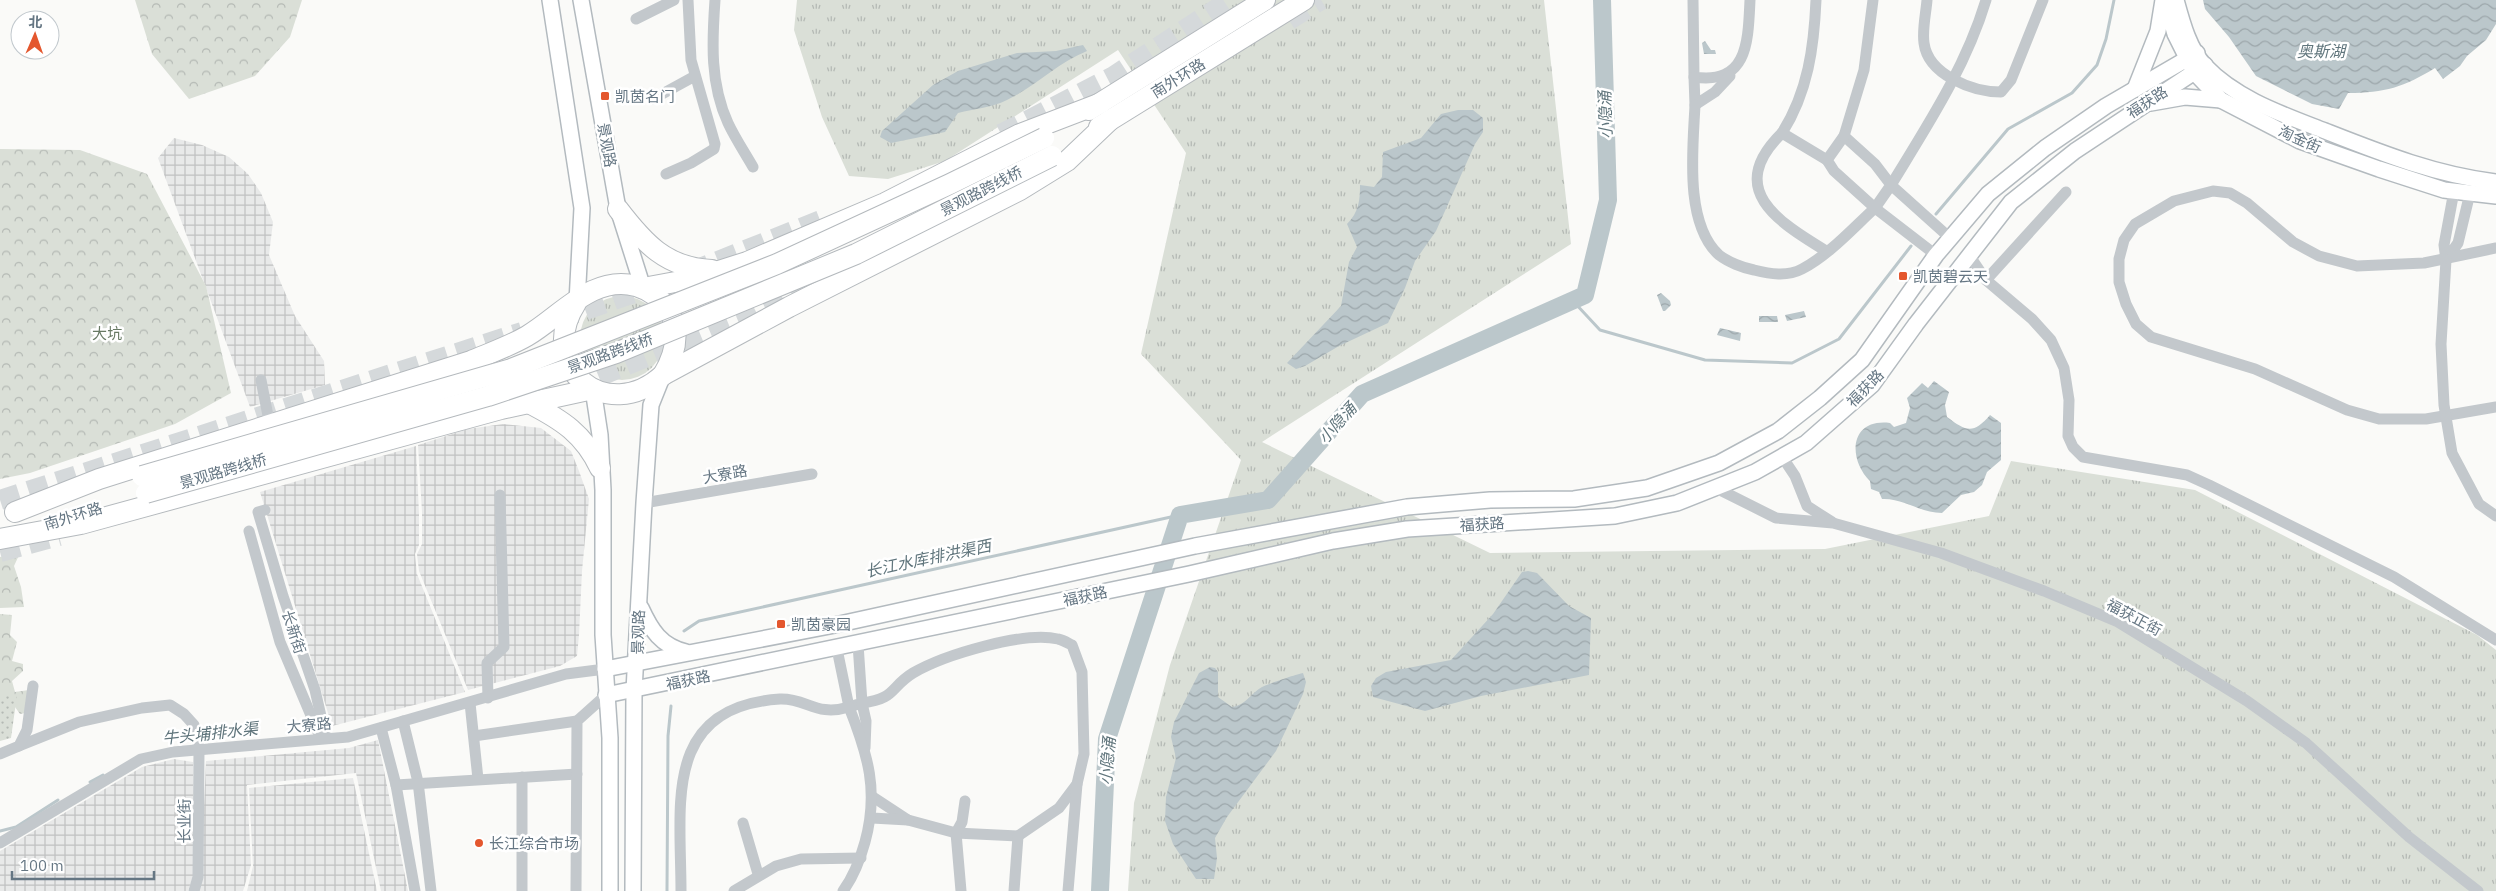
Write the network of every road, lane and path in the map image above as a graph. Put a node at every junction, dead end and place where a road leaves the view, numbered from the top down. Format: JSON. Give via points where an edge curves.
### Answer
{"nodes":[{"id":1,"x":550,"y":0,"type":"edge"},
{"id":2,"x":582,"y":0,"type":"edge"},
{"id":3,"x":674,"y":0,"type":"edge"},
{"id":4,"x":688,"y":0,"type":"edge"},
{"id":5,"x":715,"y":0,"type":"edge"},
{"id":6,"x":1265,"y":0,"type":"edge"},
{"id":7,"x":1304,"y":0,"type":"edge"},
{"id":8,"x":1693,"y":0,"type":"edge"},
{"id":9,"x":1750,"y":0,"type":"edge"},
{"id":10,"x":1816,"y":0,"type":"edge"},
{"id":11,"x":1873,"y":0,"type":"edge"},
{"id":12,"x":1927,"y":0,"type":"edge"},
{"id":13,"x":1986,"y":0,"type":"edge"},
{"id":14,"x":2043,"y":0,"type":"edge"},
{"id":15,"x":2164,"y":0,"type":"edge"},
{"id":16,"x":2176,"y":0,"type":"edge"},
{"id":17,"x":636,"y":19,"type":"dead end"},
{"id":18,"x":2196,"y":62,"type":"junction"},
{"id":19,"x":1735,"y":71,"type":"junction"},
{"id":20,"x":695,"y":76,"type":"junction"},
{"id":21,"x":1694,"y":77,"type":"junction"},
{"id":22,"x":1953,"y":80,"type":"junction"},
{"id":23,"x":2135,"y":89,"type":"junction"},
{"id":24,"x":653,"y":99,"type":"dead end"},
{"id":25,"x":2221,"y":100,"type":"junction"},
{"id":26,"x":1100,"y":103,"type":"junction"},
{"id":27,"x":1695,"y":105,"type":"junction"},
{"id":28,"x":2142,"y":105,"type":"junction"},
{"id":29,"x":1109,"y":121,"type":"junction"},
{"id":30,"x":1782,"y":133,"type":"junction"},
{"id":31,"x":1844,"y":136,"type":"junction"},
{"id":32,"x":1044,"y":138,"type":"joint"},
{"id":33,"x":1052,"y":156,"type":"joint"},
{"id":34,"x":1827,"y":160,"type":"junction"},
{"id":35,"x":753,"y":167,"type":"dead end"},
{"id":36,"x":666,"y":174,"type":"dead end"},
{"id":37,"x":2496,"y":182,"type":"edge"},
{"id":38,"x":1892,"y":185,"type":"junction"},
{"id":39,"x":2462,"y":189,"type":"junction"},
{"id":40,"x":2066,"y":192,"type":"dead end"},
{"id":41,"x":2496,"y":196,"type":"edge"},
{"id":42,"x":1875,"y":208,"type":"junction"},
{"id":43,"x":618,"y":209,"type":"junction"},
{"id":44,"x":1943,"y":246,"type":"junction"},
{"id":45,"x":2496,"y":248,"type":"edge"},
{"id":46,"x":1826,"y":251,"type":"junction"},
{"id":47,"x":1969,"y":255,"type":"junction"},
{"id":48,"x":2446,"y":260,"type":"junction"},
{"id":49,"x":721,"y":271,"type":"junction"},
{"id":50,"x":1986,"y":280,"type":"junction"},
{"id":51,"x":643,"y":288,"type":"junction"},
{"id":52,"x":577,"y":302,"type":"junction"},
{"id":53,"x":471,"y":361,"type":"junction"},
{"id":54,"x":663,"y":375,"type":"junction"},
{"id":55,"x":261,"y":380,"type":"dead end"},
{"id":56,"x":593,"y":389,"type":"junction"},
{"id":57,"x":529,"y":403,"type":"junction"},
{"id":58,"x":2496,"y":407,"type":"edge"},
{"id":59,"x":501,"y":409,"type":"junction"},
{"id":60,"x":2446,"y":414,"type":"junction"},
{"id":61,"x":270,"y":426,"type":"junction"},
{"id":62,"x":1783,"y":458,"type":"junction"},
{"id":63,"x":600,"y":468,"type":"junction"},
{"id":64,"x":812,"y":474,"type":"dead end"},
{"id":65,"x":144,"y":484,"type":"junction"},
{"id":66,"x":1716,"y":488,"type":"junction"},
{"id":67,"x":500,"y":495,"type":"dead end"},
{"id":68,"x":644,"y":503,"type":"junction"},
{"id":69,"x":265,"y":510,"type":"dead end"},
{"id":70,"x":8,"y":514,"type":"edge"},
{"id":71,"x":2496,"y":516,"type":"edge"},
{"id":72,"x":1834,"y":523,"type":"junction"},
{"id":73,"x":248,"y":531,"type":"dead end"},
{"id":74,"x":0,"y":539,"type":"edge"},
{"id":75,"x":639,"y":604,"type":"junction"},
{"id":76,"x":2496,"y":640,"type":"edge"},
{"id":77,"x":858,"y":644,"type":"junction"},
{"id":78,"x":837,"y":649,"type":"junction"},
{"id":79,"x":689,"y":652,"type":"junction"},
{"id":80,"x":637,"y":662,"type":"junction"},
{"id":81,"x":605,"y":669,"type":"junction"},
{"id":82,"x":33,"y":686,"type":"dead end"},
{"id":83,"x":634,"y":691,"type":"junction"},
{"id":84,"x":606,"y":696,"type":"junction"},
{"id":85,"x":488,"y":698,"type":"junction"},
{"id":86,"x":470,"y":703,"type":"junction"},
{"id":87,"x":862,"y":703,"type":"junction"},
{"id":88,"x":849,"y":708,"type":"junction"},
{"id":89,"x":403,"y":721,"type":"junction"},
{"id":90,"x":577,"y":721,"type":"junction"},
{"id":91,"x":381,"y":728,"type":"junction"},
{"id":92,"x":474,"y":736,"type":"junction"},
{"id":93,"x":323,"y":738,"type":"junction"},
{"id":94,"x":19,"y":746,"type":"junction"},
{"id":95,"x":198,"y":747,"type":"junction"},
{"id":96,"x":865,"y":748,"type":"junction"},
{"id":97,"x":0,"y":754,"type":"edge"},
{"id":98,"x":577,"y":774,"type":"junction"},
{"id":99,"x":522,"y":777,"type":"junction"},
{"id":100,"x":478,"y":779,"type":"junction"},
{"id":101,"x":418,"y":782,"type":"junction"},
{"id":102,"x":1077,"y":784,"type":"junction"},
{"id":103,"x":396,"y":785,"type":"junction"},
{"id":104,"x":873,"y":797,"type":"junction"},
{"id":105,"x":966,"y":801,"type":"dead end"},
{"id":106,"x":872,"y":818,"type":"junction"},
{"id":107,"x":908,"y":820,"type":"junction"},
{"id":108,"x":743,"y":823,"type":"dead end"},
{"id":109,"x":956,"y":833,"type":"junction"},
{"id":110,"x":1018,"y":836,"type":"junction"},
{"id":111,"x":0,"y":843,"type":"edge"},
{"id":112,"x":861,"y":858,"type":"junction"},
{"id":113,"x":758,"y":874,"type":"junction"},
{"id":114,"x":194,"y":891,"type":"edge"},
{"id":115,"x":415,"y":891,"type":"edge"},
{"id":116,"x":431,"y":891,"type":"edge"},
{"id":117,"x":522,"y":891,"type":"edge"},
{"id":118,"x":576,"y":891,"type":"edge"},
{"id":119,"x":610,"y":891,"type":"edge"},
{"id":120,"x":633,"y":891,"type":"edge"},
{"id":121,"x":681,"y":891,"type":"edge"},
{"id":122,"x":734,"y":891,"type":"edge"},
{"id":123,"x":843,"y":891,"type":"edge"},
{"id":124,"x":961,"y":891,"type":"edge"},
{"id":125,"x":1014,"y":891,"type":"edge"},
{"id":126,"x":1068,"y":891,"type":"edge"},
{"id":127,"x":2478,"y":891,"type":"edge"}],
"edges":[{"from":1,"to":52,"type":"street","via":[[582,208]]},
{"from":2,"to":43,"type":"street","name":"景观路"},
{"from":3,"to":17,"type":"street"},
{"from":4,"to":20,"type":"street","via":[[691,60]]},
{"from":5,"to":35,"type":"street","via":[[712,54],[718,90],[728,122]]},
{"from":6,"to":26,"type":"highway","name":"南外环路"},
{"from":7,"to":29,"type":"highway","name":"南外环路"},
{"from":8,"to":21,"type":"street"},
{"from":9,"to":19,"type":"street","via":[[1743,50]]},
{"from":10,"to":30,"type":"street","via":[[1810,65],[1802,96]]},
{"from":11,"to":31,"type":"street","via":[[1864,70]]},
{"from":12,"to":22,"type":"street","via":[[1926,53]]},
{"from":13,"to":22,"type":"street","via":[[1979,25]]},
{"from":14,"to":22,"type":"street","via":[[2011,80],[2001,92],[1983,92]]},
{"from":15,"to":18,"type":"street","name":"淘金街","via":[[2175,34]]},
{"from":15,"to":23,"type":"street","via":[[2158,31]]},
{"from":16,"to":18,"type":"street"},
{"from":18,"to":23,"type":"street","name":"福获路"},
{"from":18,"to":25,"type":"street","name":"淘金街"},
{"from":18,"to":28,"type":"street","name":"福获路"},
{"from":18,"to":39,"type":"street","name":"淘金街","via":[[2237,91],[2285,115],[2435,171]]},
{"from":19,"to":21,"type":"street","via":[[1711,80]]},
{"from":19,"to":27,"type":"street","via":[[1715,92]]},
{"from":20,"to":24,"type":"street"},
{"from":20,"to":36,"type":"street","via":[[714,149]]},
{"from":21,"to":27,"type":"street"},
{"from":22,"to":38,"type":"street"},
{"from":23,"to":44,"type":"street","name":"福获路","via":[[2045,148],[1988,194]]},
{"from":25,"to":28,"type":"street","via":[[2185,97]]},
{"from":25,"to":39,"type":"street","name":"淘金街","via":[[2300,141],[2388,172]]},
{"from":26,"to":32,"type":"highway","name":"南外环路"},
{"from":26,"to":49,"type":"highway","via":[[1020,134],[885,203]]},
{"from":27,"to":46,"type":"street","via":[[1693,163],[1696,206],[1707,237],[1720,255],[1744,268],[1786,275],[1802,269]]},
{"from":28,"to":47,"type":"street","name":"福获路","via":[[2075,151],[2011,202]]},
{"from":29,"to":33,"type":"highway","name":"南外环路"},
{"from":29,"to":54,"type":"highway","via":[[1067,161],[1020,190]]},
{"from":30,"to":34,"type":"street"},
{"from":30,"to":46,"type":"street","via":[[1766,148],[1758,163],[1756,180],[1762,198],[1779,218]]},
{"from":31,"to":34,"type":"street"},
{"from":31,"to":38,"type":"street","via":[[1875,164]]},
{"from":32,"to":65,"type":"highway","name":"景观路跨线桥","bridge":true,"via":[[778,264],[511,369]]},
{"from":33,"to":65,"type":"highway","name":"景观路跨线桥","bridge":true,"via":[[856,254],[616,353],[488,396]]},
{"from":34,"to":42,"type":"street","via":[[1834,171]]},
{"from":37,"to":39,"type":"street","name":"淘金街"},
{"from":38,"to":42,"type":"street"},
{"from":38,"to":44,"type":"street"},
{"from":39,"to":41,"type":"street","name":"淘金街"},
{"from":39,"to":48,"type":"street","via":[[2444,245]]},
{"from":39,"to":48,"type":"street","via":[[2458,243]]},
{"from":40,"to":50,"type":"street"},
{"from":42,"to":44,"type":"street"},
{"from":42,"to":46,"type":"street"},
{"from":43,"to":49,"type":"highway","via":[[639,237],[672,262],[697,270]]},
{"from":43,"to":51,"type":"street","name":"景观路"},
{"from":44,"to":47,"type":"street"},
{"from":44,"to":79,"type":"street","name":"福获路","via":[[1862,360],[1820,398],[1778,431],[1719,463],[1647,488],[1574,499],[1490,500],[1406,507],[1195,546]]},
{"from":45,"to":48,"type":"street"},
{"from":47,"to":50,"type":"street"},
{"from":47,"to":62,"type":"street","name":"福获路","via":[[1872,385],[1806,443]]},
{"from":48,"to":60,"type":"street","via":[[2442,344]]},
{"from":48,"to":60,"type":"street","via":[[2357,266],[2319,256],[2293,242],[2247,203],[2230,193],[2213,191],[2174,201],[2135,224],[2124,240],[2119,260],[2119,282],[2136,324],[2151,337],[2255,369],[2347,410],[2371,417],[2408,421]]},
{"from":49,"to":51,"type":"highway"},
{"from":50,"to":76,"type":"street","via":[[2032,319],[2051,340],[2064,368],[2070,400],[2068,436],[2083,457],[2187,475],[2379,569]]},
{"from":51,"to":52,"type":"highway","via":[[626,283],[608,284],[591,290]]},
{"from":51,"to":54,"type":"highway","via":[[658,298],[675,327],[676,344],[672,360]]},
{"from":52,"to":53,"type":"highway","via":[[526,336]]},
{"from":52,"to":56,"type":"highway","via":[[563,332],[564,349],[569,365],[579,379]]},
{"from":53,"to":59,"type":"highway","via":[[510,357],[529,374],[530,390]]},
{"from":53,"to":61,"type":"highway"},
{"from":54,"to":56,"type":"highway","via":[[652,385],[624,395]]},
{"from":54,"to":68,"type":"street","name":"景观路","via":[[651,405]]},
{"from":55,"to":61,"type":"street"},
{"from":56,"to":57,"type":"highway"},
{"from":56,"to":63,"type":"street","via":[[600,435]]},
{"from":57,"to":59,"type":"highway"},
{"from":57,"to":63,"type":"highway","via":[[568,425],[592,450]]},
{"from":58,"to":60,"type":"street"},
{"from":59,"to":74,"type":"highway","via":[[81,524]]},
{"from":60,"to":71,"type":"street","via":[[2452,453],[2479,504]]},
{"from":61,"to":70,"type":"highway","via":[[99,479]]},
{"from":62,"to":66,"type":"street","name":"福获路"},
{"from":62,"to":72,"type":"street","via":[[1795,476],[1807,506]]},
{"from":63,"to":81,"type":"street"},
{"from":64,"to":68,"type":"street","name":"大寮路"},
{"from":65,"to":70,"type":"highway","name":"南外环路"},
{"from":65,"to":74,"type":"highway","name":"南外环路"},
{"from":66,"to":72,"type":"street","name":"福获正街","via":[[1776,518]]},
{"from":66,"to":77,"type":"street","name":"福获路","via":[[1677,503],[1615,516],[1407,529],[1333,540]]},
{"from":67,"to":85,"type":"street","via":[[504,647],[487,664]]},
{"from":68,"to":75,"type":"street","name":"景观路"},
{"from":69,"to":93,"type":"street","via":[[258,512],[315,690]]},
{"from":72,"to":127,"type":"street","name":"福获正街","via":[[1942,553],[2118,622],[2248,701],[2306,744],[2409,837]]},
{"from":73,"to":93,"type":"street","name":"长新街","via":[[280,642]]},
{"from":75,"to":79,"type":"street","via":[[651,629],[666,645]]},
{"from":75,"to":80,"type":"street","name":"景观路"},
{"from":77,"to":78,"type":"street","name":"福获路"},
{"from":77,"to":87,"type":"street"},
{"from":78,"to":83,"type":"street","name":"福获路"},
{"from":78,"to":88,"type":"street"},
{"from":79,"to":80,"type":"street","name":"福获路"},
{"from":80,"to":81,"type":"street","name":"福获路"},
{"from":80,"to":83,"type":"street","name":"景观路"},
{"from":81,"to":84,"type":"street"},
{"from":81,"to":85,"type":"street","name":"大寮路","via":[[566,674]]},
{"from":82,"to":94,"type":"street","via":[[27,730]]},
{"from":83,"to":84,"type":"street","name":"福获路"},
{"from":83,"to":120,"type":"street","name":"景观路"},
{"from":84,"to":90,"type":"street"},
{"from":84,"to":119,"type":"street","via":[[610,738]]},
{"from":85,"to":86,"type":"street","name":"大寮路"},
{"from":86,"to":89,"type":"street","name":"大寮路"},
{"from":86,"to":92,"type":"street"},
{"from":87,"to":88,"type":"street"},
{"from":87,"to":96,"type":"street","via":[[866,721]]},
{"from":87,"to":102,"type":"street","via":[[877,702],[893,693],[911,674],[935,661],[1026,638],[1058,639],[1072,645],[1082,672],[1084,754]]},
{"from":88,"to":96,"type":"street"},
{"from":88,"to":121,"type":"street","via":[[820,710],[784,699],[765,700],[742,705],[707,726],[694,742],[682,784]]},
{"from":89,"to":91,"type":"street","name":"大寮路"},
{"from":89,"to":101,"type":"street"},
{"from":90,"to":92,"type":"street"},
{"from":90,"to":98,"type":"street"},
{"from":91,"to":93,"type":"street","name":"大寮路","via":[[348,737]]},
{"from":91,"to":103,"type":"street"},
{"from":92,"to":100,"type":"street"},
{"from":93,"to":95,"type":"street","name":"大寮路"},
{"from":94,"to":95,"type":"street","via":[[79,722],[142,708],[170,706],[184,714],[194,726]]},
{"from":94,"to":97,"type":"street"},
{"from":95,"to":111,"type":"street","name":"大寮路","via":[[142,760]]},
{"from":95,"to":114,"type":"street","name":"长业街","via":[[198,877]]},
{"from":96,"to":104,"type":"street"},
{"from":98,"to":99,"type":"street"},
{"from":98,"to":118,"type":"street"},
{"from":99,"to":100,"type":"street"},
{"from":99,"to":117,"type":"street"},
{"from":100,"to":101,"type":"street"},
{"from":101,"to":103,"type":"street"},
{"from":101,"to":116,"type":"street"},
{"from":102,"to":110,"type":"street","via":[[1060,808]]},
{"from":102,"to":126,"type":"street"},
{"from":103,"to":115,"type":"street"},
{"from":104,"to":106,"type":"street"},
{"from":104,"to":107,"type":"street"},
{"from":105,"to":109,"type":"street"},
{"from":106,"to":107,"type":"street"},
{"from":106,"to":112,"type":"street"},
{"from":107,"to":109,"type":"street"},
{"from":108,"to":113,"type":"street"},
{"from":109,"to":110,"type":"street"},
{"from":109,"to":124,"type":"street"},
{"from":110,"to":125,"type":"street"},
{"from":112,"to":113,"type":"street","via":[[801,858]]},
{"from":112,"to":123,"type":"street"},
{"from":113,"to":122,"type":"street"}]}
